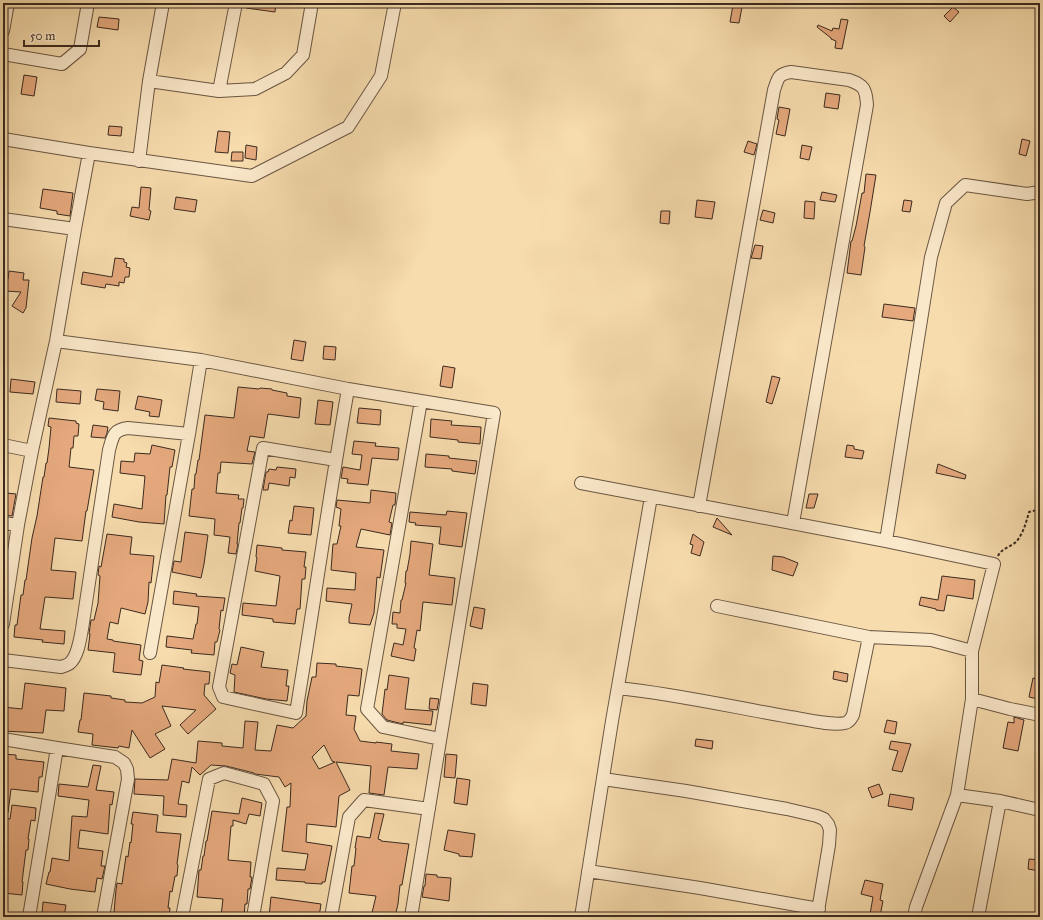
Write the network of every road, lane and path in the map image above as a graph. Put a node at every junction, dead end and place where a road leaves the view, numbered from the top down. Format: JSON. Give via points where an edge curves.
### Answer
{"nodes":[{"id":1,"x":8,"y":3,"type":"edge"},
{"id":2,"x":88,"y":3,"type":"edge"},
{"id":3,"x":163,"y":3,"type":"edge"},
{"id":4,"x":236,"y":3,"type":"edge"},
{"id":5,"x":312,"y":3,"type":"edge"},
{"id":6,"x":395,"y":3,"type":"edge"},
{"id":7,"x":3,"y":31,"type":"edge"},
{"id":8,"x":3,"y":54,"type":"edge"},
{"id":9,"x":149,"y":81,"type":"junction"},
{"id":10,"x":219,"y":91,"type":"junction"},
{"id":11,"x":3,"y":139,"type":"edge"},
{"id":12,"x":88,"y":153,"type":"junction"},
{"id":13,"x":139,"y":160,"type":"junction"},
{"id":14,"x":1040,"y":192,"type":"edge"},
{"id":15,"x":3,"y":219,"type":"edge"},
{"id":16,"x":75,"y":229,"type":"junction"},
{"id":17,"x":56,"y":340,"type":"junction"},
{"id":18,"x":201,"y":360,"type":"junction"},
{"id":19,"x":348,"y":389,"type":"junction"},
{"id":20,"x":421,"y":401,"type":"junction"},
{"id":21,"x":190,"y":434,"type":"junction"},
{"id":22,"x":3,"y":445,"type":"edge"},
{"id":23,"x":32,"y":451,"type":"junction"},
{"id":24,"x":336,"y":460,"type":"junction"},
{"id":25,"x":581,"y":484,"type":"dead end"},
{"id":26,"x":651,"y":497,"type":"junction"},
{"id":27,"x":700,"y":506,"type":"junction"},
{"id":28,"x":1040,"y":508,"type":"edge"},
{"id":29,"x":3,"y":522,"type":"edge"},
{"id":30,"x":793,"y":523,"type":"junction"},
{"id":31,"x":18,"y":525,"type":"junction"},
{"id":32,"x":886,"y":541,"type":"junction"},
{"id":33,"x":994,"y":564,"type":"junction"},
{"id":34,"x":717,"y":606,"type":"dead end"},
{"id":35,"x":3,"y":624,"type":"edge"},
{"id":36,"x":869,"y":637,"type":"junction"},
{"id":37,"x":972,"y":651,"type":"junction"},
{"id":38,"x":150,"y":653,"type":"dead end"},
{"id":39,"x":3,"y":660,"type":"edge"},
{"id":40,"x":618,"y":688,"type":"junction"},
{"id":41,"x":972,"y":699,"type":"junction"},
{"id":42,"x":1040,"y":715,"type":"edge"},
{"id":43,"x":3,"y":739,"type":"edge"},
{"id":44,"x":440,"y":739,"type":"junction"},
{"id":45,"x":57,"y":748,"type":"junction"},
{"id":46,"x":603,"y":779,"type":"junction"},
{"id":47,"x":957,"y":795,"type":"junction"},
{"id":48,"x":1000,"y":801,"type":"junction"},
{"id":49,"x":429,"y":809,"type":"junction"},
{"id":50,"x":1040,"y":810,"type":"edge"},
{"id":51,"x":588,"y":871,"type":"junction"},
{"id":52,"x":818,"y":913,"type":"edge"},
{"id":53,"x":29,"y":917,"type":"edge"},
{"id":54,"x":103,"y":917,"type":"edge"},
{"id":55,"x":182,"y":917,"type":"edge"},
{"id":56,"x":253,"y":917,"type":"edge"},
{"id":57,"x":331,"y":917,"type":"edge"},
{"id":58,"x":411,"y":917,"type":"edge"},
{"id":59,"x":581,"y":917,"type":"edge"},
{"id":60,"x":914,"y":917,"type":"edge"},
{"id":61,"x":978,"y":917,"type":"edge"}],
"edges":[{"from":1,"to":7,"type":"street"},
{"from":2,"to":8,"type":"street","via":[[80,49],[62,64]]},
{"from":3,"to":9,"type":"street"},
{"from":4,"to":10,"type":"street"},
{"from":5,"to":10,"type":"street","via":[[303,55],[286,74],[254,89]]},
{"from":6,"to":13,"type":"street","via":[[382,76],[348,128],[252,176]]},
{"from":9,"to":10,"type":"street"},
{"from":9,"to":13,"type":"street"},
{"from":11,"to":12,"type":"street"},
{"from":12,"to":13,"type":"street"},
{"from":12,"to":16,"type":"street"},
{"from":14,"to":32,"type":"street","via":[[1027,194],[965,185],[946,204],[932,257]]},
{"from":15,"to":16,"type":"street"},
{"from":16,"to":17,"type":"street"},
{"from":17,"to":18,"type":"street"},
{"from":17,"to":23,"type":"street"},
{"from":18,"to":19,"type":"street"},
{"from":18,"to":21,"type":"street"},
{"from":19,"to":20,"type":"street"},
{"from":19,"to":24,"type":"street"},
{"from":20,"to":44,"type":"street","via":[[367,709],[382,727]]},
{"from":20,"to":44,"type":"street","via":[[494,413]]},
{"from":21,"to":38,"type":"street"},
{"from":21,"to":39,"type":"street","via":[[128,428],[116,432],[109,450],[82,629],[74,657],[70,664],[61,667]]},
{"from":22,"to":23,"type":"street"},
{"from":23,"to":31,"type":"street"},
{"from":24,"to":24,"type":"street","via":[[296,713],[223,697],[219,687],[263,448]]},
{"from":25,"to":26,"type":"street"},
{"from":26,"to":27,"type":"street"},
{"from":26,"to":40,"type":"street"},
{"from":27,"to":30,"type":"street"},
{"from":27,"to":30,"type":"street","via":[[777,80],[783,73],[791,72],[849,80],[863,86],[867,105]]},
{"from":28,"to":33,"type":"path","via":[[1029,512],[1025,528],[1015,543],[999,553]]},
{"from":29,"to":31,"type":"street"},
{"from":30,"to":32,"type":"street"},
{"from":31,"to":35,"type":"street"},
{"from":32,"to":33,"type":"street"},
{"from":33,"to":37,"type":"street"},
{"from":34,"to":36,"type":"street"},
{"from":36,"to":37,"type":"street","via":[[931,640]]},
{"from":36,"to":40,"type":"street","via":[[853,715],[845,723],[830,723]]},
{"from":37,"to":41,"type":"street"},
{"from":40,"to":46,"type":"street"},
{"from":41,"to":42,"type":"street"},
{"from":41,"to":47,"type":"street"},
{"from":43,"to":45,"type":"street"},
{"from":44,"to":49,"type":"street"},
{"from":45,"to":53,"type":"street"},
{"from":45,"to":54,"type":"street","via":[[115,757],[124,763],[127,769],[128,779]]},
{"from":46,"to":51,"type":"street"},
{"from":46,"to":52,"type":"street","via":[[686,790],[824,819],[830,830]]},
{"from":47,"to":48,"type":"street"},
{"from":47,"to":60,"type":"street"},
{"from":48,"to":50,"type":"street"},
{"from":48,"to":61,"type":"street"},
{"from":49,"to":57,"type":"street","via":[[364,800],[349,817]]},
{"from":49,"to":58,"type":"street"},
{"from":51,"to":52,"type":"street","via":[[700,888]]},
{"from":51,"to":59,"type":"street"},
{"from":55,"to":56,"type":"street","via":[[209,779],[224,773],[264,784],[273,800]]}]}
